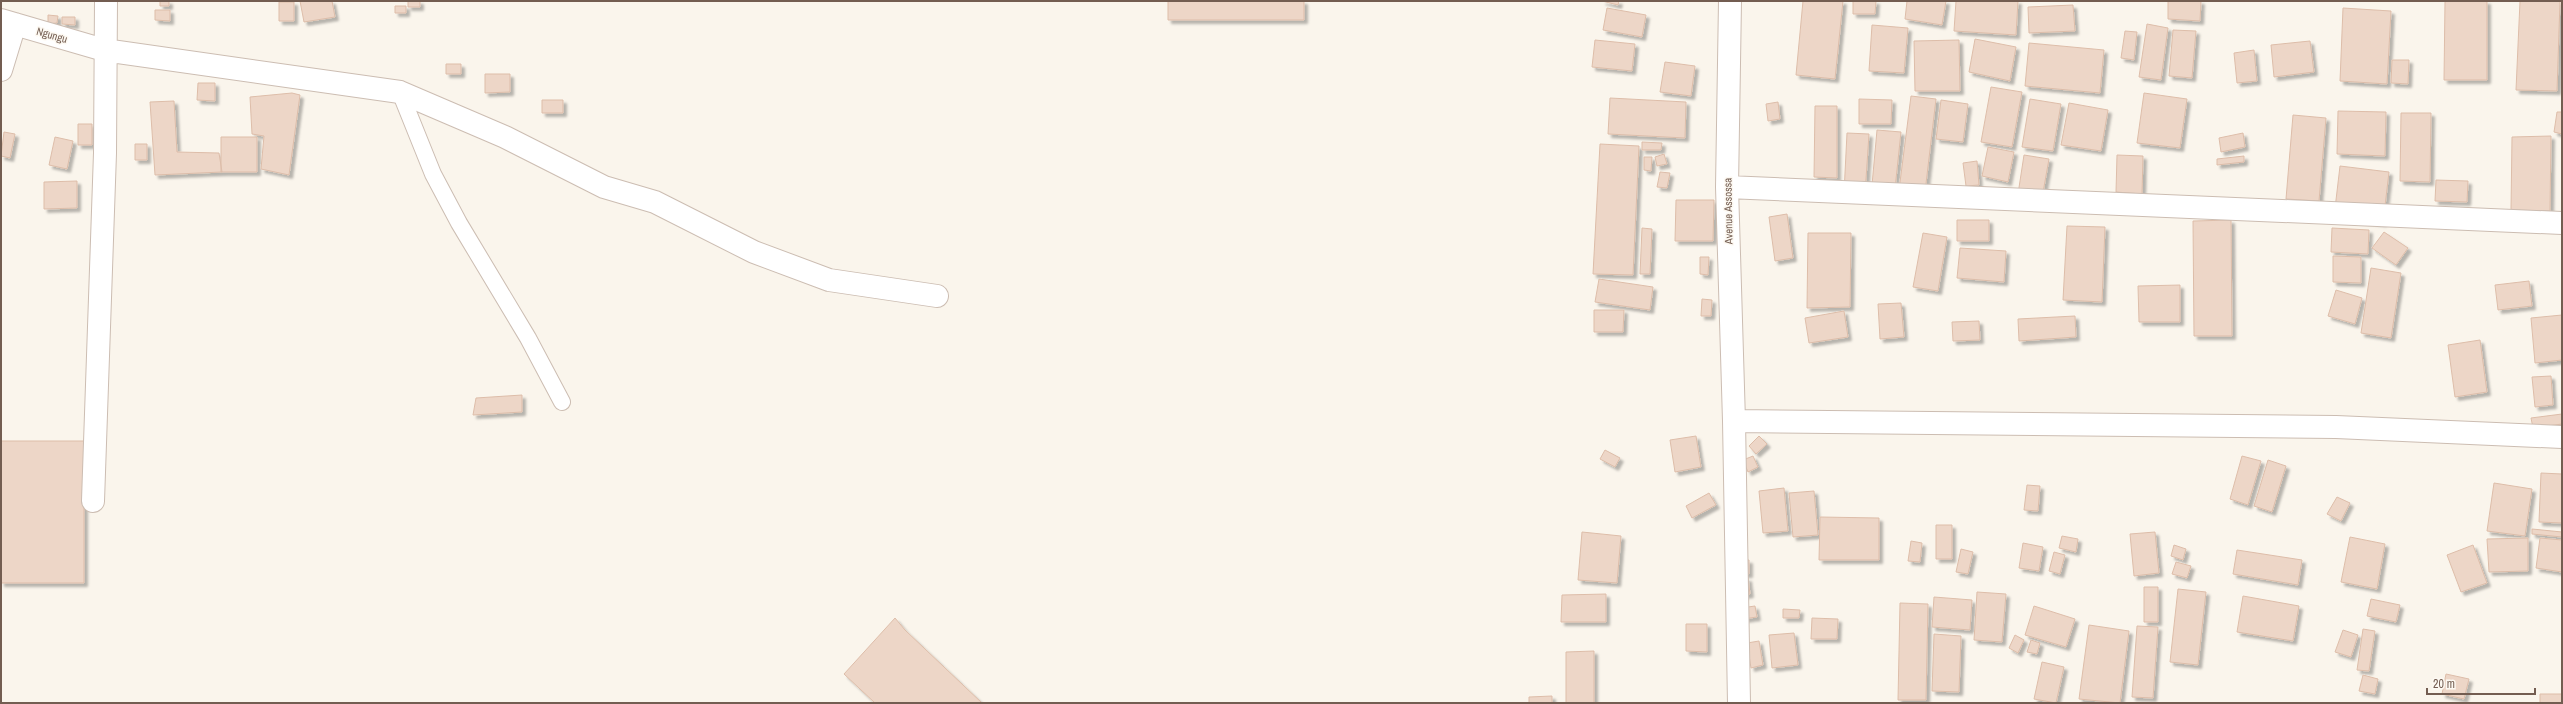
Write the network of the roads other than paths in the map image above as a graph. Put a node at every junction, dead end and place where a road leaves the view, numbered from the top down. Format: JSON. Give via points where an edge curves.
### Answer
{"nodes":[{"id":1,"x":106,"y":1,"type":"edge"},
{"id":2,"x":1730,"y":1,"type":"edge"},
{"id":3,"x":8,"y":22,"type":"edge"},
{"id":4,"x":104,"y":50,"type":"junction"},
{"id":5,"x":1,"y":70,"type":"edge"},
{"id":6,"x":400,"y":92,"type":"junction"},
{"id":7,"x":1727,"y":187,"type":"junction"},
{"id":8,"x":2562,"y":224,"type":"edge"},
{"id":9,"x":937,"y":296,"type":"dead end"},
{"id":10,"x":562,"y":402,"type":"dead end"},
{"id":11,"x":1734,"y":421,"type":"junction"},
{"id":12,"x":2562,"y":438,"type":"edge"},
{"id":13,"x":93,"y":501,"type":"dead end"},
{"id":14,"x":1739,"y":703,"type":"edge"}],
"edges":[{"from":1,"to":4,"type":"street"},
{"from":2,"to":7,"type":"street","name":"Avenue Assossa"},
{"from":3,"to":4,"type":"street","name":"Ngungu"},
{"from":3,"to":5,"type":"street"},
{"from":4,"to":6,"type":"street","name":"Ngungu"},
{"from":4,"to":13,"type":"street","via":[[105,153]]},
{"from":6,"to":9,"type":"street","name":"Ngungu","via":[[505,137],[604,187],[655,202],[754,252],[829,280]]},
{"from":6,"to":10,"type":"lane","via":[[433,174],[459,224],[528,338]]},
{"from":7,"to":8,"type":"street"},
{"from":7,"to":11,"type":"street","name":"Avenue Assossa"},
{"from":11,"to":12,"type":"street","via":[[2336,427]]},
{"from":11,"to":14,"type":"street","name":"Avenue Assossa"}]}
